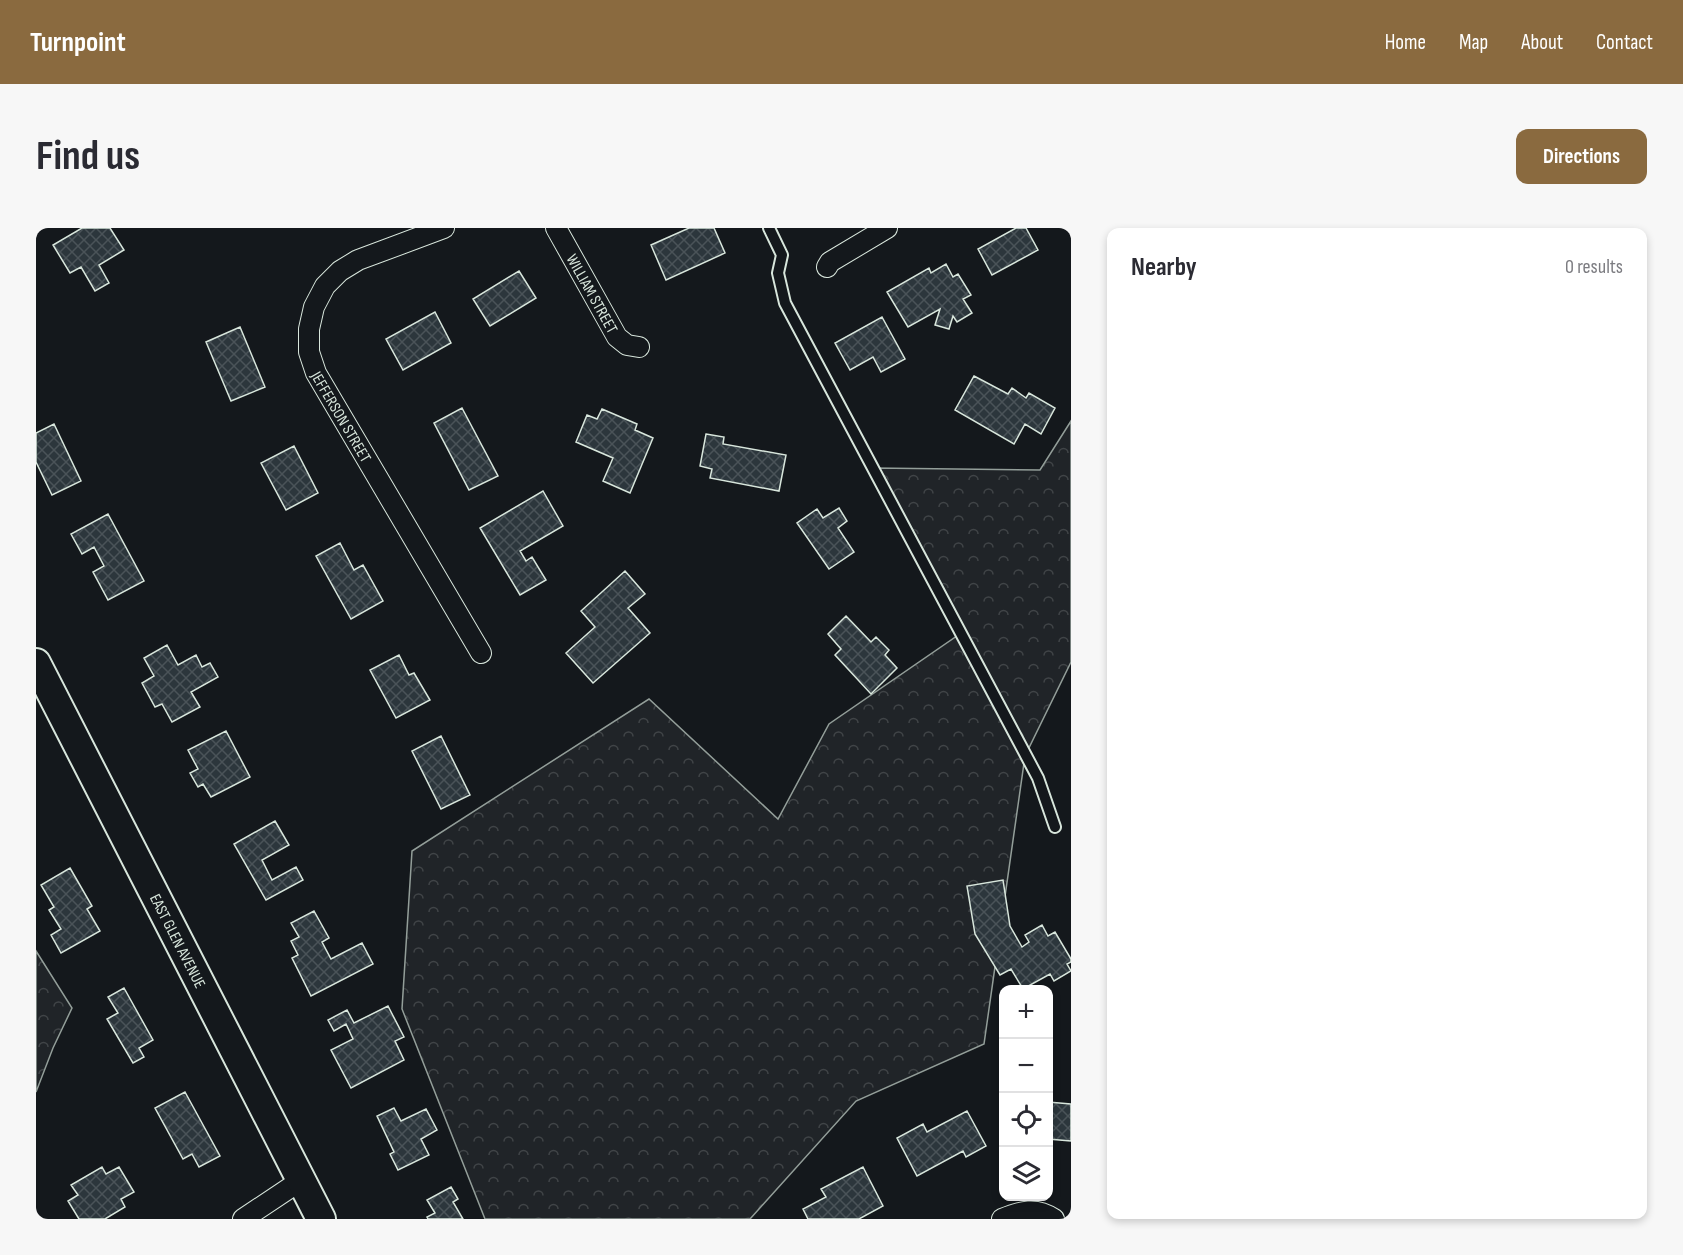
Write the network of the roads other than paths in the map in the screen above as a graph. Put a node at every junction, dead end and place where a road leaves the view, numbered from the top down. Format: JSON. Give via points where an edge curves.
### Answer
{"nodes":[{"id":1,"x":444,"y":228,"type":"edge"},
{"id":2,"x":556,"y":228,"type":"edge"},
{"id":3,"x":769,"y":228,"type":"edge"},
{"id":4,"x":887,"y":228,"type":"edge"},
{"id":5,"x":827,"y":267,"type":"dead end"},
{"id":6,"x":639,"y":346,"type":"dead end"},
{"id":7,"x":481,"y":653,"type":"dead end"},
{"id":8,"x":36,"y":663,"type":"edge"},
{"id":9,"x":1055,"y":827,"type":"dead end"},
{"id":10,"x":300,"y":1182,"type":"junction"},
{"id":11,"x":243,"y":1219,"type":"edge"},
{"id":12,"x":321,"y":1219,"type":"edge"},
{"id":13,"x":1002,"y":1219,"type":"edge"},
{"id":14,"x":1054,"y":1219,"type":"edge"}],
"edges":[{"from":1,"to":7,"type":"street","name":"JEFFERSON STREET","via":[[358,260],[340,271],[314,307],[309,352],[316,373]]},
{"from":2,"to":6,"type":"street","name":"WILLIAM STREET","via":[[617,337],[627,345]]},
{"from":3,"to":9,"type":"lane","via":[[782,255],[778,273],[784,303],[1038,778]]},
{"from":4,"to":5,"type":"street"},
{"from":8,"to":10,"type":"street","name":"EAST GLEN AVENUE"},
{"from":10,"to":11,"type":"street"},
{"from":10,"to":12,"type":"street","name":"EAST GLEN AVENUE"},
{"from":13,"to":14,"type":"street","via":[[1019,1212],[1042,1212]]}]}
